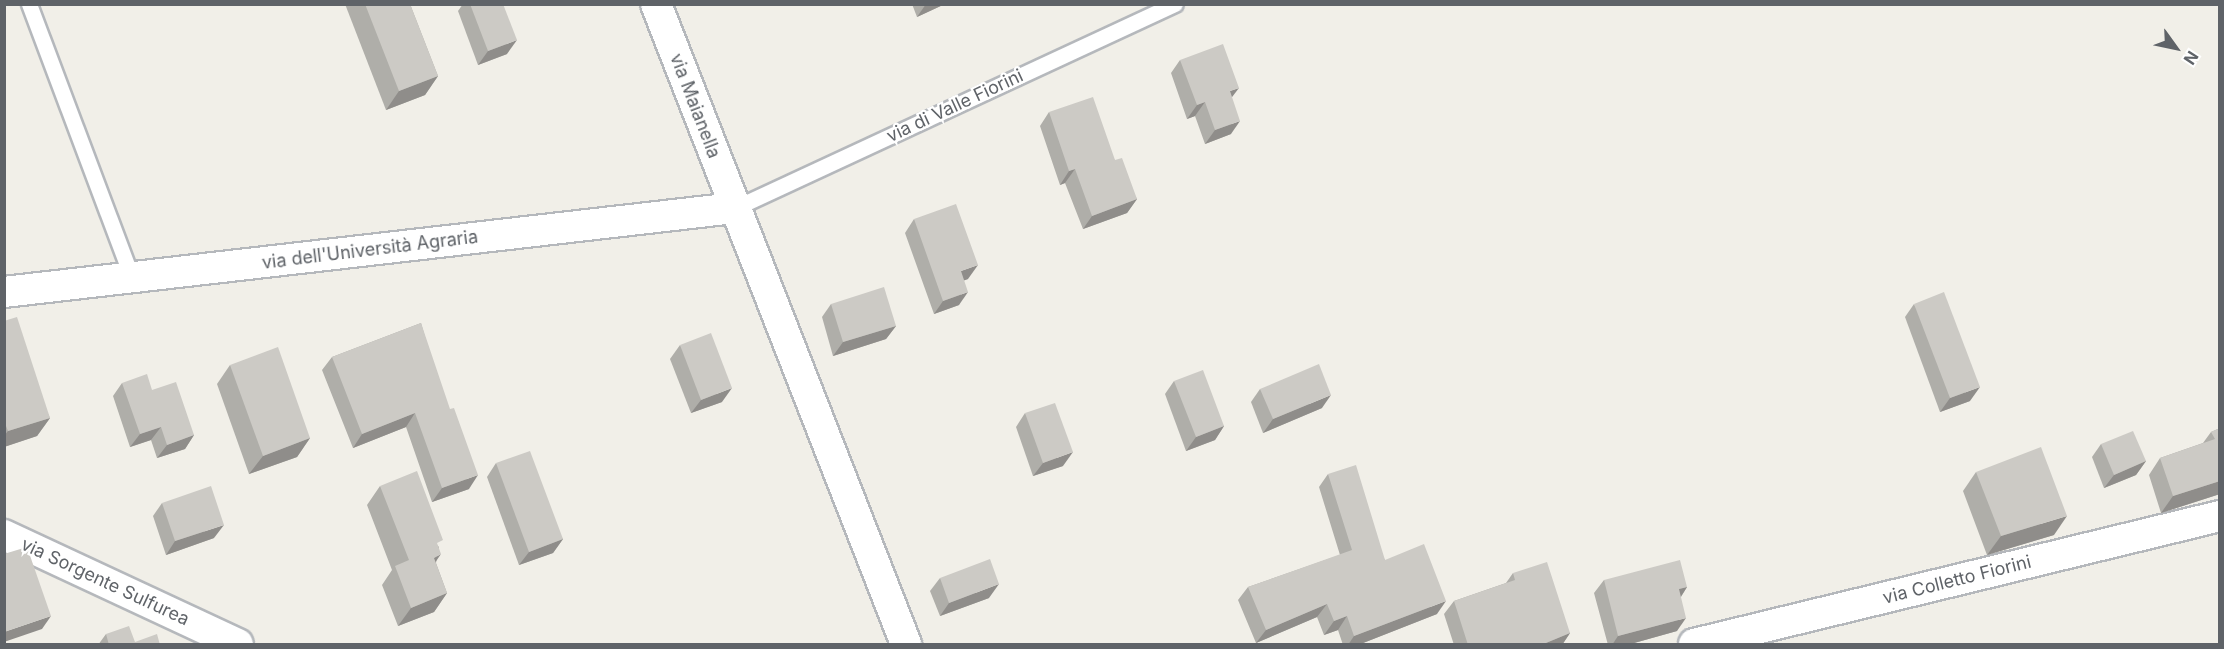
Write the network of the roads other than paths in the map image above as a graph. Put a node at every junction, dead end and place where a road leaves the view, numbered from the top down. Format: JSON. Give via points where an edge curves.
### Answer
{"nodes":[{"id":1,"x":29,"y":4,"type":"edge"},
{"id":2,"x":656,"y":4,"type":"edge"},
{"id":3,"x":1175,"y":4,"type":"edge"},
{"id":4,"x":735,"y":208,"type":"junction"},
{"id":5,"x":132,"y":278,"type":"junction"},
{"id":6,"x":4,"y":292,"type":"edge"},
{"id":7,"x":2220,"y":516,"type":"edge"},
{"id":8,"x":4,"y":535,"type":"edge"},
{"id":9,"x":238,"y":645,"type":"edge"},
{"id":10,"x":906,"y":645,"type":"edge"},
{"id":11,"x":1694,"y":645,"type":"edge"}],
"edges":[{"from":1,"to":5,"type":"lane"},
{"from":2,"to":4,"type":"street","name":"via Maianella"},
{"from":3,"to":4,"type":"lane","name":"via di Valle Fiorini"},
{"from":4,"to":5,"type":"street","name":"via dell'Università Agraria"},
{"from":4,"to":10,"type":"street","name":"via Maianella"},
{"from":5,"to":6,"type":"street","name":"via dell'Università Agraria"},
{"from":7,"to":11,"type":"street","name":"via Colletto Fiorini"},
{"from":8,"to":9,"type":"street","name":"via Sorgente Sulfurea"}]}
